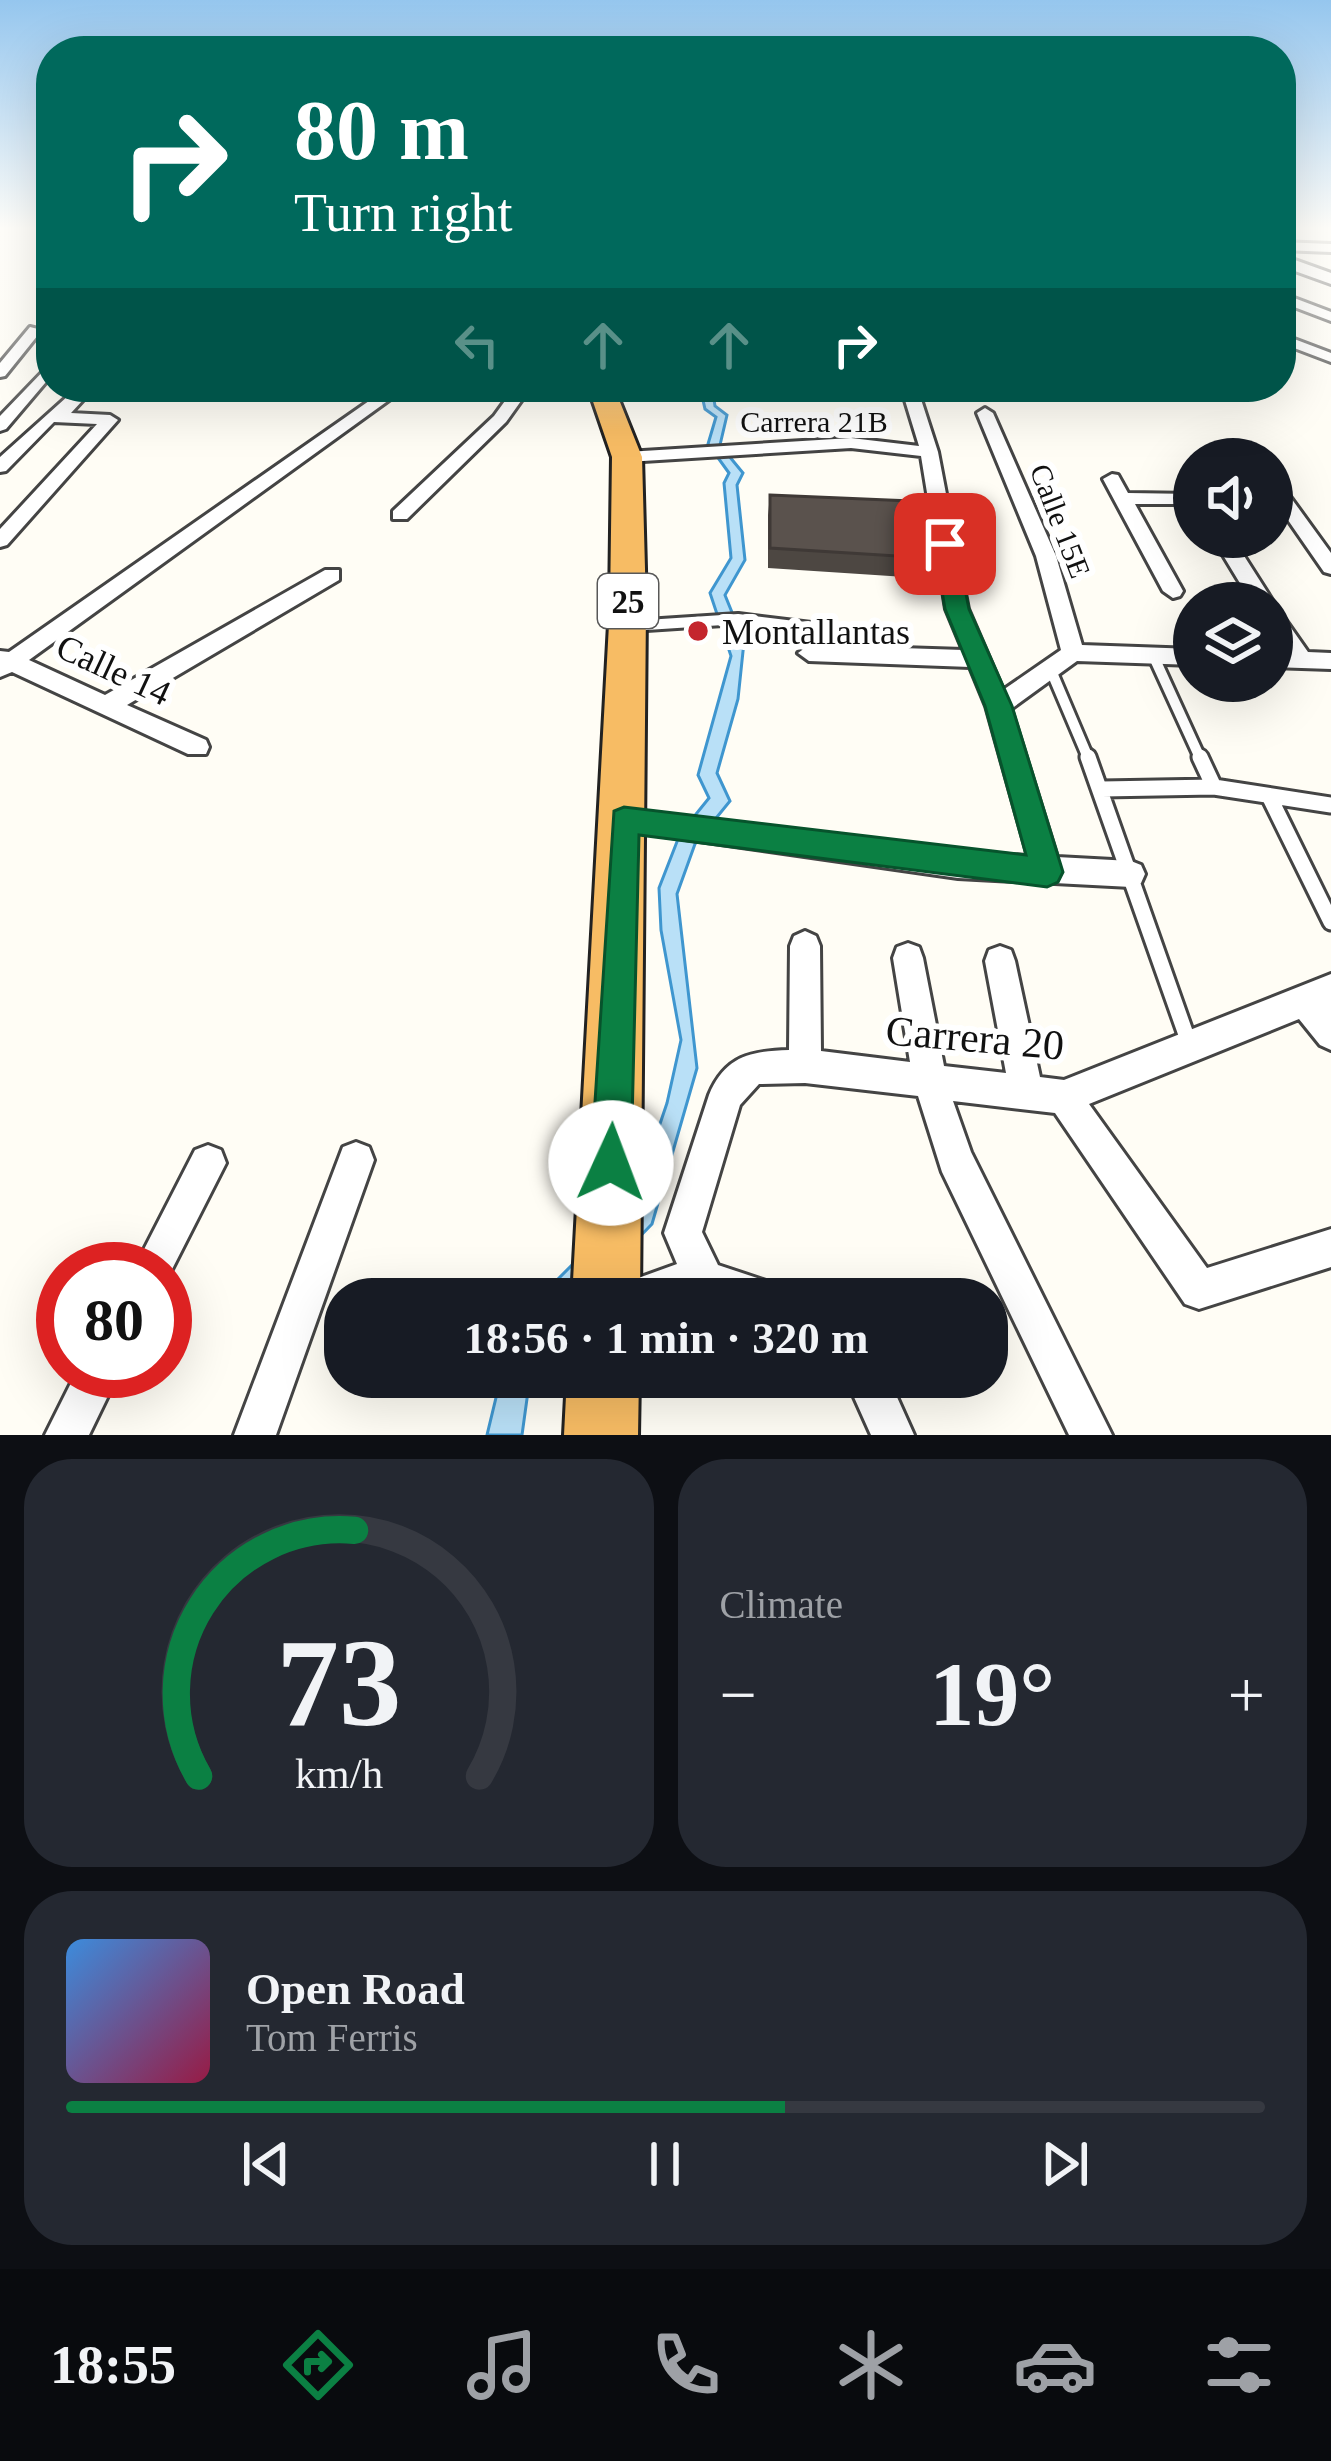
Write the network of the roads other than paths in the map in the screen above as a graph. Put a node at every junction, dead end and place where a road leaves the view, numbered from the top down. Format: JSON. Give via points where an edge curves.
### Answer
{"nodes":[{"id":1,"x":1296,"y":303,"type":"edge"},
{"id":2,"x":1331,"y":317,"type":"edge"},
{"id":3,"x":35,"y":330,"type":"dead end"},
{"id":4,"x":1296,"y":346,"type":"edge"},
{"id":5,"x":1296,"y":357,"type":"edge"},
{"id":6,"x":1331,"y":363,"type":"edge"},
{"id":7,"x":0,"y":373,"type":"edge"},
{"id":8,"x":36,"y":383,"type":"edge"},
{"id":9,"x":73,"y":402,"type":"edge"},
{"id":10,"x":378,"y":402,"type":"edge"},
{"id":11,"x":512,"y":402,"type":"edge"},
{"id":12,"x":607,"y":402,"type":"edge"},
{"id":13,"x":914,"y":402,"type":"edge"},
{"id":14,"x":985,"y":413,"type":"dead end"},
{"id":15,"x":59,"y":416,"type":"junction"},
{"id":16,"x":4,"y":417,"type":"edge"},
{"id":17,"x":929,"y":452,"type":"junction"},
{"id":18,"x":627,"y":457,"type":"junction"},
{"id":19,"x":0,"y":467,"type":"edge"},
{"id":20,"x":1173,"y":497,"type":"edge"},
{"id":21,"x":1293,"y":514,"type":"edge"},
{"id":22,"x":400,"y":515,"type":"dead end"},
{"id":23,"x":0,"y":541,"type":"edge"},
{"id":24,"x":1331,"y":567,"type":"edge"},
{"id":25,"x":332,"y":575,"type":"dead end"},
{"id":26,"x":1173,"y":591,"type":"dead end"},
{"id":27,"x":628,"y":626,"type":"junction"},
{"id":28,"x":844,"y":632,"type":"dead end"},
{"id":29,"x":1293,"y":647,"type":"edge"},
{"id":30,"x":809,"y":653,"type":"dead end"},
{"id":31,"x":1073,"y":653,"type":"junction"},
{"id":32,"x":1154,"y":655,"type":"junction"},
{"id":33,"x":1173,"y":655,"type":"edge"},
{"id":34,"x":978,"y":659,"type":"junction"},
{"id":35,"x":1293,"y":660,"type":"edge"},
{"id":36,"x":1302,"y":660,"type":"junction"},
{"id":37,"x":1331,"y":661,"type":"edge"},
{"id":38,"x":5,"y":663,"type":"edge"},
{"id":39,"x":1050,"y":668,"type":"junction"},
{"id":40,"x":107,"y":705,"type":"junction"},
{"id":41,"x":998,"y":706,"type":"junction"},
{"id":42,"x":197,"y":747,"type":"dead end"},
{"id":43,"x":1214,"y":787,"type":"junction"},
{"id":44,"x":1102,"y":789,"type":"junction"},
{"id":45,"x":1270,"y":798,"type":"junction"},
{"id":46,"x":1331,"y":805,"type":"edge"},
{"id":47,"x":650,"y":824,"type":"junction"},
{"id":48,"x":1047,"y":872,"type":"junction"},
{"id":49,"x":1131,"y":874,"type":"junction"},
{"id":50,"x":1331,"y":922,"type":"edge"},
{"id":51,"x":805,"y":946,"type":"dead end"},
{"id":52,"x":908,"y":958,"type":"dead end"},
{"id":53,"x":1000,"y":962,"type":"dead end"},
{"id":54,"x":1318,"y":996,"type":"edge"},
{"id":55,"x":1331,"y":1034,"type":"edge"},
{"id":56,"x":1190,"y":1046,"type":"junction"},
{"id":57,"x":805,"y":1066,"type":"junction"},
{"id":58,"x":930,"y":1081,"type":"junction"},
{"id":59,"x":1027,"y":1093,"type":"junction"},
{"id":60,"x":1064,"y":1097,"type":"junction"},
{"id":61,"x":356,"y":1160,"type":"dead end"},
{"id":62,"x":208,"y":1163,"type":"dead end"},
{"id":63,"x":166,"y":1242,"type":"edge"},
{"id":64,"x":1331,"y":1248,"type":"edge"},
{"id":65,"x":607,"y":1278,"type":"edge"},
{"id":66,"x":704,"y":1278,"type":"edge"},
{"id":67,"x":85,"y":1398,"type":"edge"},
{"id":68,"x":602,"y":1398,"type":"edge"},
{"id":69,"x":876,"y":1398,"type":"edge"},
{"id":70,"x":66,"y":1435,"type":"edge"},
{"id":71,"x":255,"y":1435,"type":"edge"},
{"id":72,"x":601,"y":1435,"type":"edge"},
{"id":73,"x":893,"y":1435,"type":"edge"},
{"id":74,"x":1091,"y":1435,"type":"edge"}],
"edges":[{"from":1,"to":2,"type":"street"},
{"from":3,"to":7,"type":"street"},
{"from":4,"to":6,"type":"street"},
{"from":5,"to":6,"type":"street"},
{"from":8,"to":16,"type":"street"},
{"from":9,"to":15,"type":"street"},
{"from":10,"to":38,"type":"street"},
{"from":11,"to":22,"type":"street"},
{"from":12,"to":18,"type":"highway","number":"25"},
{"from":13,"to":17,"type":"street"},
{"from":14,"to":31,"type":"street","name":"Calle 15E","via":[[1046,556]]},
{"from":15,"to":19,"type":"street"},
{"from":15,"to":23,"type":"street","via":[[110,424]]},
{"from":17,"to":18,"type":"street","name":"Carrera 21B","via":[[851,443]]},
{"from":17,"to":34,"type":"street","via":[[929,512]]},
{"from":18,"to":27,"type":"highway","number":"25"},
{"from":20,"to":26,"type":"street","via":[[1118,489]]},
{"from":21,"to":24,"type":"street"},
{"from":25,"to":40,"type":"street"},
{"from":27,"to":28,"type":"lane","via":[[734,619]]},
{"from":27,"to":47,"type":"highway","number":"25"},
{"from":29,"to":36,"type":"street"},
{"from":30,"to":34,"type":"street"},
{"from":31,"to":32,"type":"street"},
{"from":31,"to":39,"type":"street"},
{"from":32,"to":33,"type":"street"},
{"from":32,"to":43,"type":"lane"},
{"from":34,"to":41,"type":"street"},
{"from":35,"to":36,"type":"street"},
{"from":36,"to":37,"type":"street"},
{"from":38,"to":40,"type":"street","name":"Calle 14"},
{"from":39,"to":41,"type":"street"},
{"from":39,"to":44,"type":"lane"},
{"from":40,"to":42,"type":"street","name":"Calle 14"},
{"from":41,"to":48,"type":"street"},
{"from":43,"to":44,"type":"lane"},
{"from":43,"to":45,"type":"lane"},
{"from":44,"to":49,"type":"lane"},
{"from":45,"to":46,"type":"lane"},
{"from":45,"to":50,"type":"lane"},
{"from":47,"to":48,"type":"street"},
{"from":47,"to":65,"type":"highway","number":"25"},
{"from":48,"to":49,"type":"street"},
{"from":49,"to":56,"type":"lane"},
{"from":51,"to":57,"type":"street"},
{"from":52,"to":58,"type":"street"},
{"from":53,"to":59,"type":"street"},
{"from":54,"to":55,"type":"street"},
{"from":54,"to":56,"type":"street","name":"Carrera 20"},
{"from":56,"to":60,"type":"street","name":"Carrera 20"},
{"from":57,"to":58,"type":"street","name":"Carrera 20"},
{"from":57,"to":66,"type":"street","name":"Carrera 20","via":[[752,1068],[726,1095],[683,1233]]},
{"from":58,"to":59,"type":"street","name":"Carrera 20"},
{"from":58,"to":74,"type":"street","via":[[955,1159]]},
{"from":59,"to":60,"type":"street","name":"Carrera 20"},
{"from":60,"to":64,"type":"street","via":[[1199,1290]]},
{"from":61,"to":71,"type":"street"},
{"from":62,"to":63,"type":"street"},
{"from":67,"to":70,"type":"street"},
{"from":68,"to":72,"type":"highway"},
{"from":69,"to":73,"type":"street"}]}
